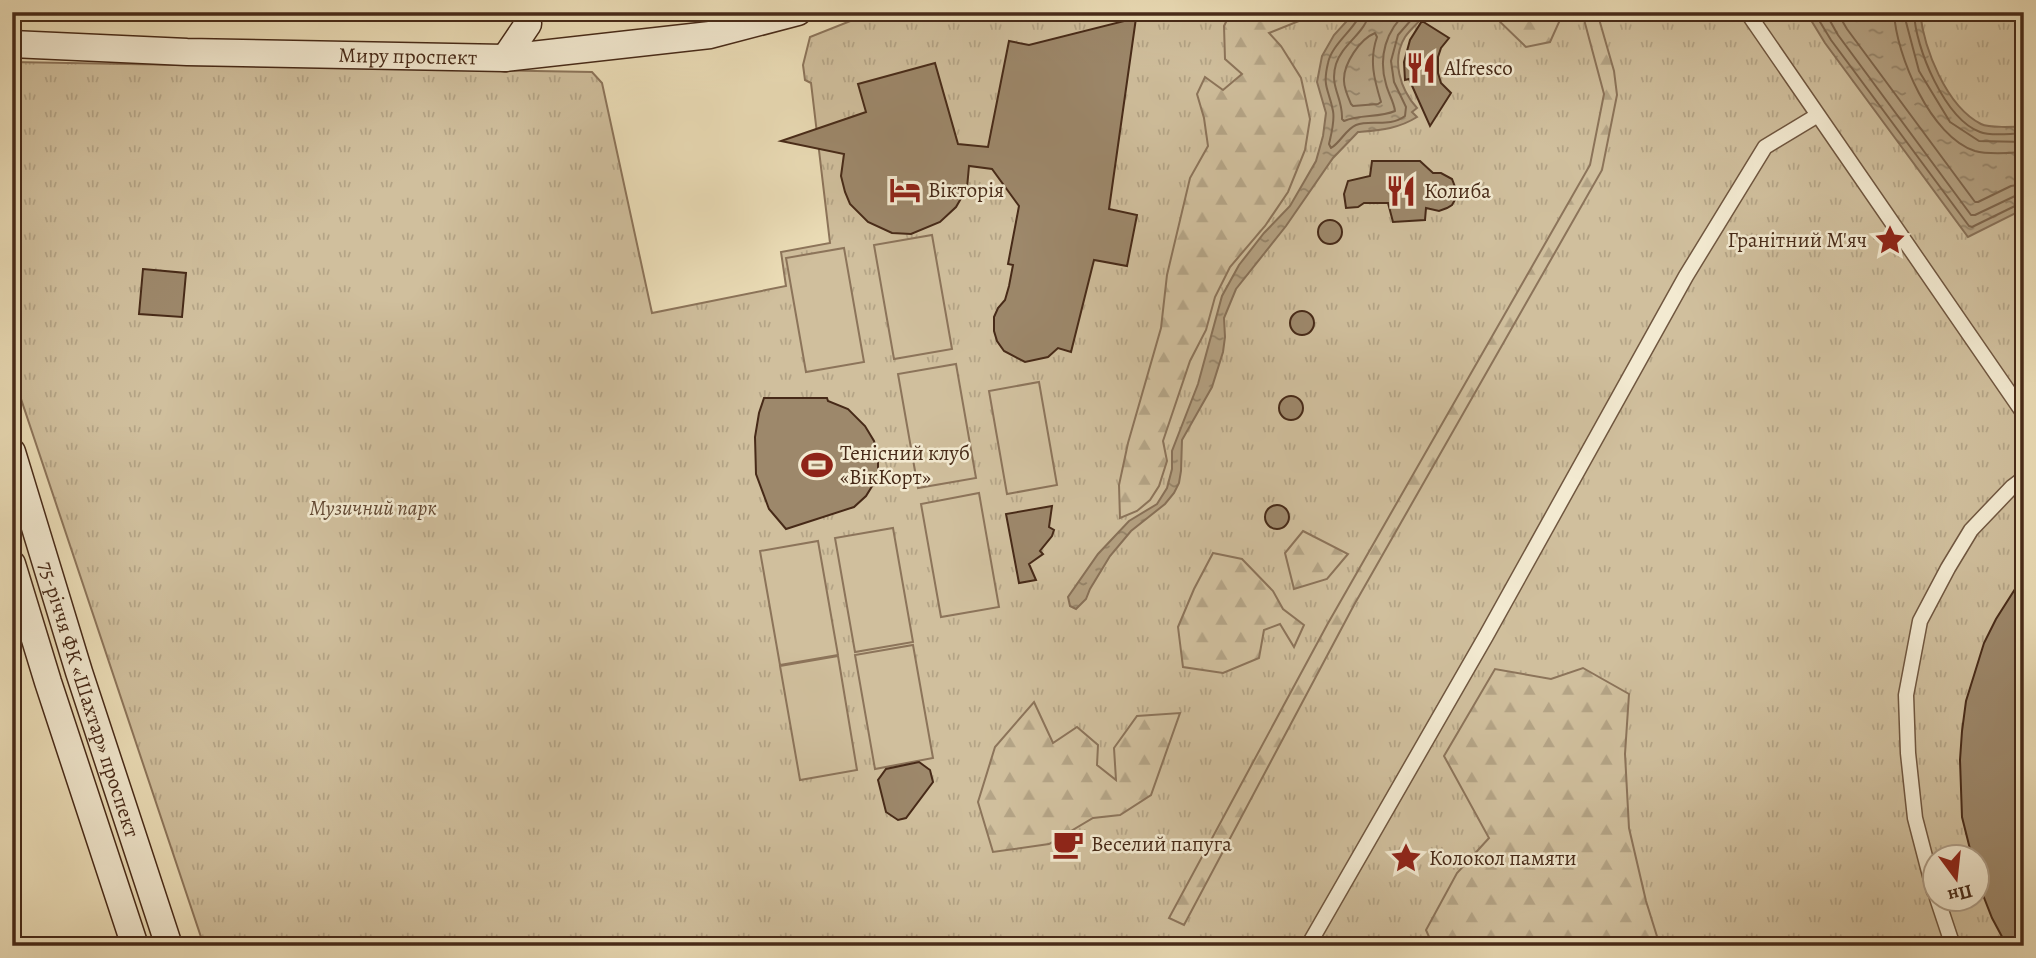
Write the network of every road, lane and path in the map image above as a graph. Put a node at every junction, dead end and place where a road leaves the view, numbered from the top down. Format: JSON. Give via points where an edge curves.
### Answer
{"nodes":[{"id":1,"x":527,"y":12,"type":"edge"},
{"id":2,"x":798,"y":12,"type":"edge"},
{"id":3,"x":1747,"y":12,"type":"edge"},
{"id":4,"x":12,"y":44,"type":"edge"},
{"id":5,"x":505,"y":58,"type":"junction"},
{"id":6,"x":1818,"y":115,"type":"junction"},
{"id":7,"x":2024,"y":414,"type":"edge"},
{"id":8,"x":12,"y":452,"type":"edge"},
{"id":9,"x":2024,"y":478,"type":"edge"},
{"id":10,"x":12,"y":564,"type":"edge"},
{"id":11,"x":1921,"y":842,"type":"edge"},
{"id":12,"x":1942,"y":912,"type":"edge"},
{"id":13,"x":135,"y":946,"type":"edge"},
{"id":14,"x":169,"y":946,"type":"edge"},
{"id":15,"x":1308,"y":946,"type":"edge"},
{"id":16,"x":1953,"y":946,"type":"edge"}],
"edges":[{"from":1,"to":5,"type":"main road","via":[[528,23]]},
{"from":2,"to":5,"type":"main road","name":"Миру проспект","via":[[710,35]]},
{"from":3,"to":6,"type":"street"},
{"from":4,"to":5,"type":"main road","name":"Миру проспект"},
{"from":6,"to":7,"type":"street"},
{"from":6,"to":15,"type":"street","via":[[1765,147],[1679,288]]},
{"from":8,"to":14,"type":"main road","name":"75-річчя ФК «Шахтар» проспект"},
{"from":9,"to":11,"type":"street","via":[[1971,530],[1920,621],[1906,695],[1908,753]]},
{"from":10,"to":13,"type":"main road","name":"75-річчя ФК «Шахтар» проспект"},
{"from":12,"to":16,"type":"street"}]}
